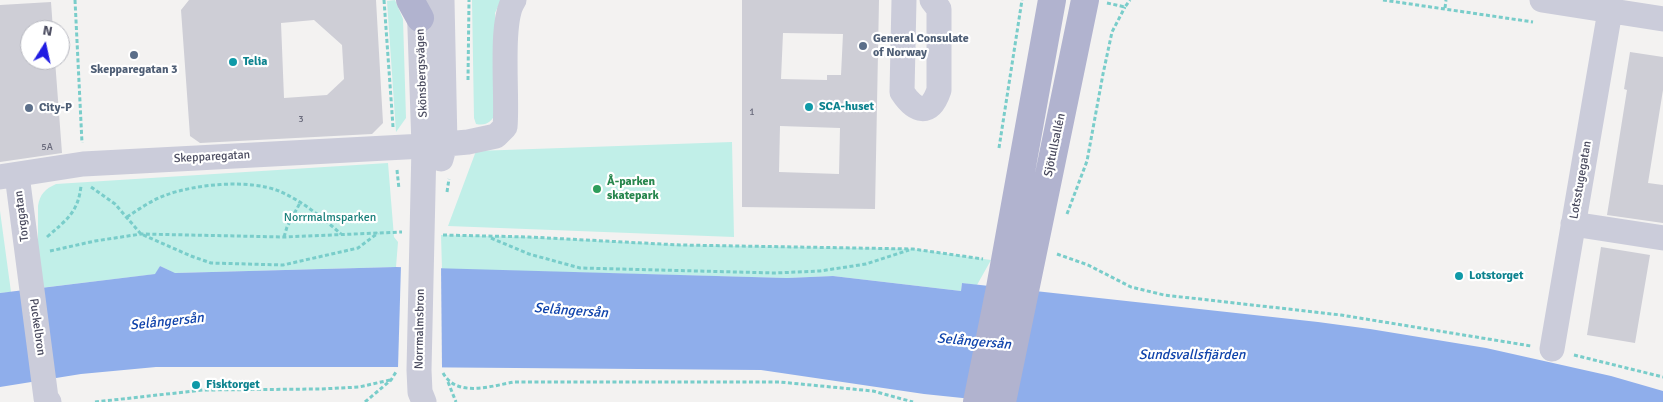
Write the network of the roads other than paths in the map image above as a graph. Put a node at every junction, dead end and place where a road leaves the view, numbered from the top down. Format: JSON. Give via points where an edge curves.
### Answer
{"nodes":[{"id":1,"x":442,"y":0,"type":"edge"},
{"id":2,"x":514,"y":0,"type":"edge"},
{"id":3,"x":904,"y":0,"type":"edge"},
{"id":4,"x":932,"y":0,"type":"edge"},
{"id":5,"x":1052,"y":0,"type":"edge"},
{"id":6,"x":1542,"y":0,"type":"edge"},
{"id":7,"x":1093,"y":1,"type":"edge"},
{"id":8,"x":416,"y":6,"type":"edge"},
{"id":9,"x":1610,"y":11,"type":"junction"},
{"id":10,"x":1663,"y":20,"type":"edge"},
{"id":11,"x":434,"y":145,"type":"junction"},
{"id":12,"x":9,"y":176,"type":"edge"},
{"id":13,"x":1573,"y":224,"type":"junction"},
{"id":14,"x":1663,"y":238,"type":"edge"},
{"id":15,"x":27,"y":256,"type":"joint"},
{"id":16,"x":421,"y":265,"type":"joint"},
{"id":17,"x":1012,"y":289,"type":"junction"},
{"id":18,"x":1552,"y":349,"type":"road end"},
{"id":19,"x":434,"y":395,"type":"edge"},
{"id":20,"x":48,"y":400,"type":"edge"},
{"id":21,"x":985,"y":401,"type":"edge"}],
"edges":[{"from":1,"to":11,"type":"street","name":"Skönsbergsvägen"},
{"from":2,"to":11,"type":"street","name":"Skepparegatan","via":[[509,6],[506,23],[505,127],[496,136]]},
{"from":3,"to":4,"type":"street","via":[[902,92],[918,109],[927,109],[935,102],[939,90],[939,9]]},
{"from":5,"to":17,"type":"main road"},
{"from":6,"to":9,"type":"street"},
{"from":7,"to":17,"type":"main road","name":"Sjötullsallén"},
{"from":8,"to":11,"type":"street","name":"Skönsbergsvägen"},
{"from":9,"to":10,"type":"street"},
{"from":9,"to":13,"type":"street","name":"Lotsstugegatan"},
{"from":11,"to":12,"type":"street","name":"Skepparegatan","via":[[84,176]]},
{"from":11,"to":16,"type":"street","name":"Skönsbergsvägen","via":[[411,229]]},
{"from":12,"to":15,"type":"street","name":"Torggatan"},
{"from":13,"to":14,"type":"street"},
{"from":13,"to":18,"type":"street","name":"Lotsstugegatan"},
{"from":15,"to":20,"type":"street","name":"Puckelbron"},
{"from":16,"to":19,"type":"street","name":"Norrmalmsbron"},
{"from":17,"to":21,"type":"main road"}]}
